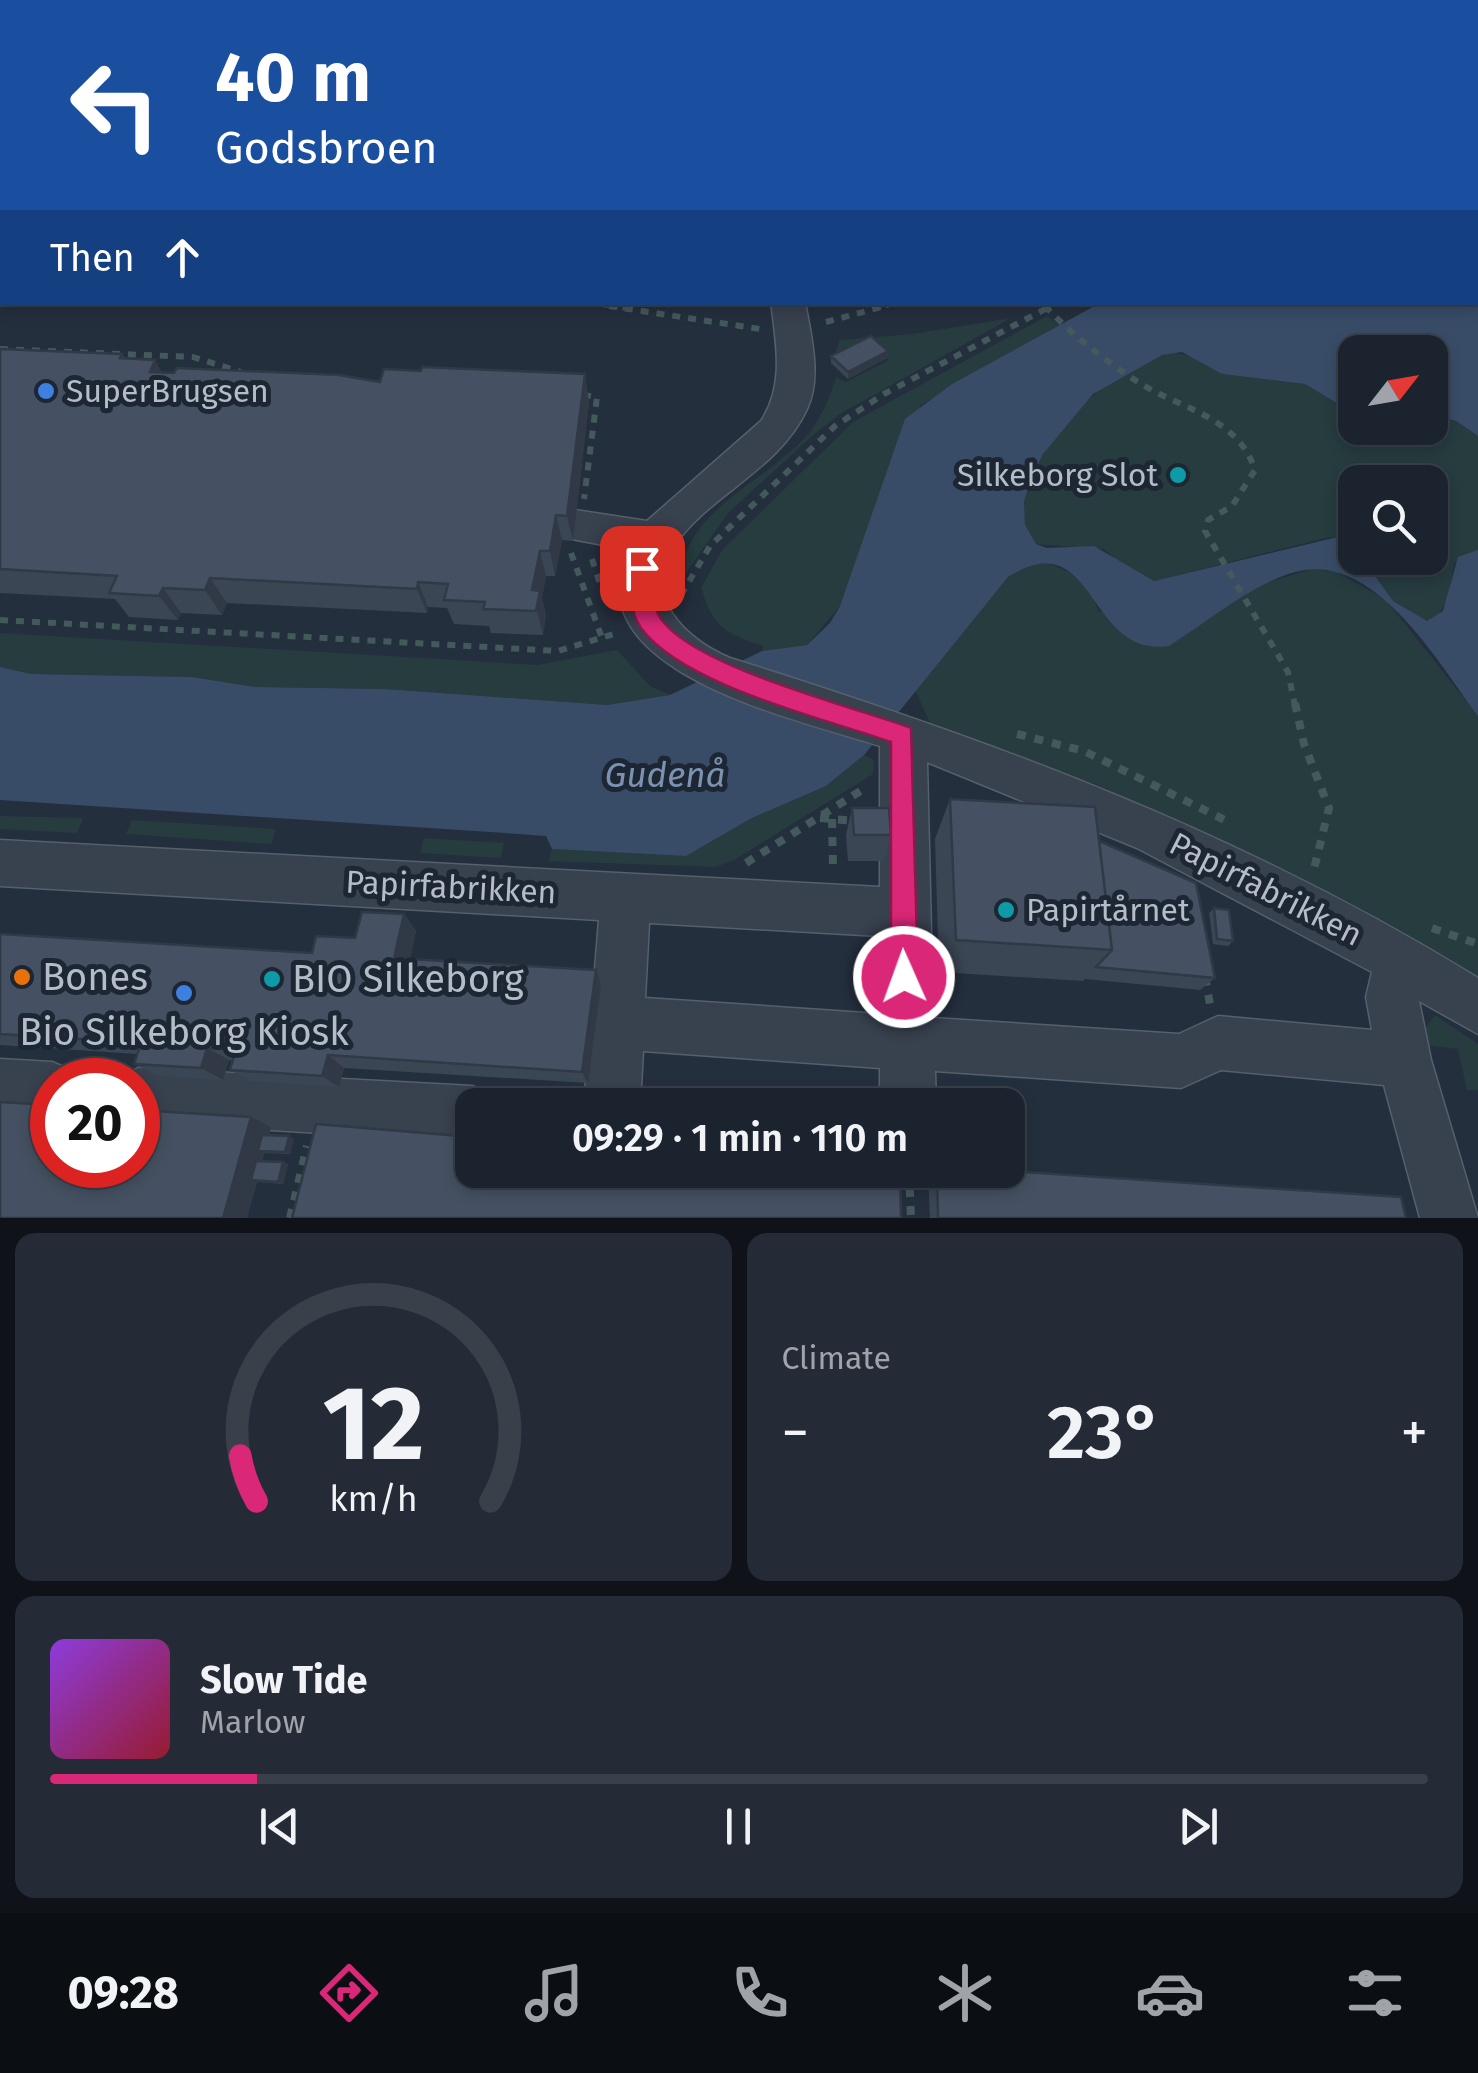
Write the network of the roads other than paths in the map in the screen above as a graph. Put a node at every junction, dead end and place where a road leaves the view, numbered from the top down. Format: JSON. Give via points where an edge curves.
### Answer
{"nodes":[{"id":1,"x":790,"y":316,"type":"edge"},
{"id":2,"x":574,"y":531,"type":"edge"},
{"id":3,"x":654,"y":538,"type":"junction"},
{"id":4,"x":903,"y":735,"type":"junction"},
{"id":5,"x":0,"y":863,"type":"edge"},
{"id":6,"x":626,"y":896,"type":"junction"},
{"id":7,"x":902,"y":913,"type":"junction"},
{"id":8,"x":1401,"y":959,"type":"junction"},
{"id":9,"x":1478,"y":1008,"type":"edge"},
{"id":10,"x":616,"y":1023,"type":"junction"},
{"id":11,"x":907,"y":1041,"type":"junction"},
{"id":12,"x":1404,"y":1060,"type":"junction"},
{"id":13,"x":0,"y":1086,"type":"edge"},
{"id":14,"x":30,"y":1088,"type":"edge"},
{"id":15,"x":613,"y":1088,"type":"edge"},
{"id":16,"x":908,"y":1088,"type":"edge"},
{"id":17,"x":160,"y":1096,"type":"edge"},
{"id":18,"x":455,"y":1113,"type":"edge"},
{"id":19,"x":1449,"y":1218,"type":"edge"}],
"edges":[{"from":1,"to":3,"type":"street","via":[[792,405],[770,437]]},
{"from":2,"to":3,"type":"street"},
{"from":3,"to":4,"type":"street","name":"Papirfabrikken","via":[[642,568],[638,617],[697,664]]},
{"from":4,"to":7,"type":"street"},
{"from":4,"to":8,"type":"street","name":"Papirfabrikken","via":[[1040,782],[1162,836]]},
{"from":5,"to":6,"type":"street","name":"Papirfabrikken"},
{"from":6,"to":7,"type":"street","name":"Papirfabrikken"},
{"from":6,"to":10,"type":"street"},
{"from":7,"to":11,"type":"street"},
{"from":8,"to":9,"type":"street","name":"Papirfabrikken"},
{"from":8,"to":12,"type":"street","name":"Papirfabrikken","via":[[1392,997]]},
{"from":10,"to":11,"type":"street"},
{"from":10,"to":15,"type":"street"},
{"from":11,"to":12,"type":"street","via":[[1182,1061],[1218,1043]]},
{"from":11,"to":16,"type":"street"},
{"from":12,"to":19,"type":"street","name":"Papirfabrikken"},
{"from":13,"to":14,"type":"street"},
{"from":17,"to":18,"type":"street"}]}
